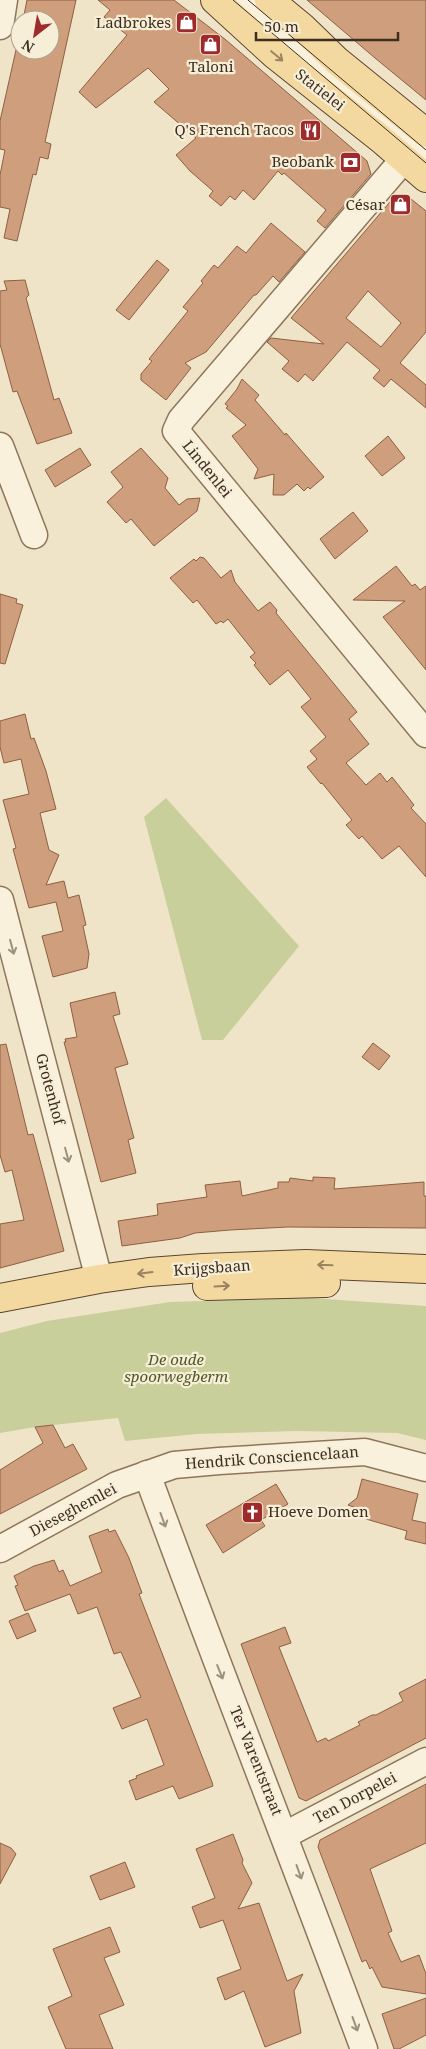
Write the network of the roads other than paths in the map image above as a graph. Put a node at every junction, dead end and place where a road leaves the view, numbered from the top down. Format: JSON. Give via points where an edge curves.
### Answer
{"nodes":[{"id":1,"x":4,"y":0,"type":"edge"},
{"id":2,"x":215,"y":0,"type":"edge"},
{"id":3,"x":241,"y":0,"type":"edge"},
{"id":4,"x":269,"y":0,"type":"edge"},
{"id":5,"x":0,"y":26,"type":"edge"},
{"id":6,"x":426,"y":134,"type":"edge"},
{"id":7,"x":415,"y":157,"type":"edge"},
{"id":8,"x":426,"y":178,"type":"edge"},
{"id":9,"x":0,"y":446,"type":"edge"},
{"id":10,"x":34,"y":535,"type":"dead end"},
{"id":11,"x":426,"y":734,"type":"edge"},
{"id":12,"x":0,"y":900,"type":"edge"},
{"id":13,"x":426,"y":1269,"type":"edge"},
{"id":14,"x":99,"y":1279,"type":"junction"},
{"id":15,"x":426,"y":1287,"type":"edge"},
{"id":16,"x":0,"y":1298,"type":"edge"},
{"id":17,"x":0,"y":1314,"type":"edge"},
{"id":18,"x":426,"y":1468,"type":"edge"},
{"id":19,"x":147,"y":1474,"type":"junction"},
{"id":20,"x":0,"y":1550,"type":"edge"},
{"id":21,"x":426,"y":1761,"type":"edge"},
{"id":22,"x":285,"y":1835,"type":"junction"},
{"id":23,"x":364,"y":2049,"type":"edge"}],
"edges":[{"from":1,"to":5,"type":"street"},
{"from":2,"to":7,"type":"main road","name":"Statielei","one_way":true,"via":[[274,54]]},
{"from":3,"to":7,"type":"street"},
{"from":4,"to":6,"type":"main road"},
{"from":7,"to":8,"type":"main road","name":"Statielei"},
{"from":7,"to":11,"type":"street","name":"Lindenlei","via":[[182,420],[176,431]]},
{"from":9,"to":10,"type":"street"},
{"from":12,"to":14,"type":"street","name":"Grotenhof","one_way":true},
{"from":13,"to":14,"type":"main road","name":"Krijgsbaan","one_way":true,"via":[[253,1265]]},
{"from":14,"to":16,"type":"main road","name":"Krijgsbaan"},
{"from":17,"to":15,"type":"main road","name":"Krijgsbaan","one_way":true,"via":[[147,1290],[225,1285],[320,1283]]},
{"from":18,"to":19,"type":"street","name":"Hendrik Consciencelaan","via":[[366,1452],[174,1465]]},
{"from":19,"to":20,"type":"street","name":"Dieseghemlei","via":[[117,1485]]},
{"from":19,"to":22,"type":"street","name":"Ter Varentstraat","one_way":true,"via":[[212,1653]]},
{"from":21,"to":22,"type":"street","name":"Ten Dorpelei"},
{"from":22,"to":23,"type":"street","name":"Ter Varentstraat","one_way":true}]}
